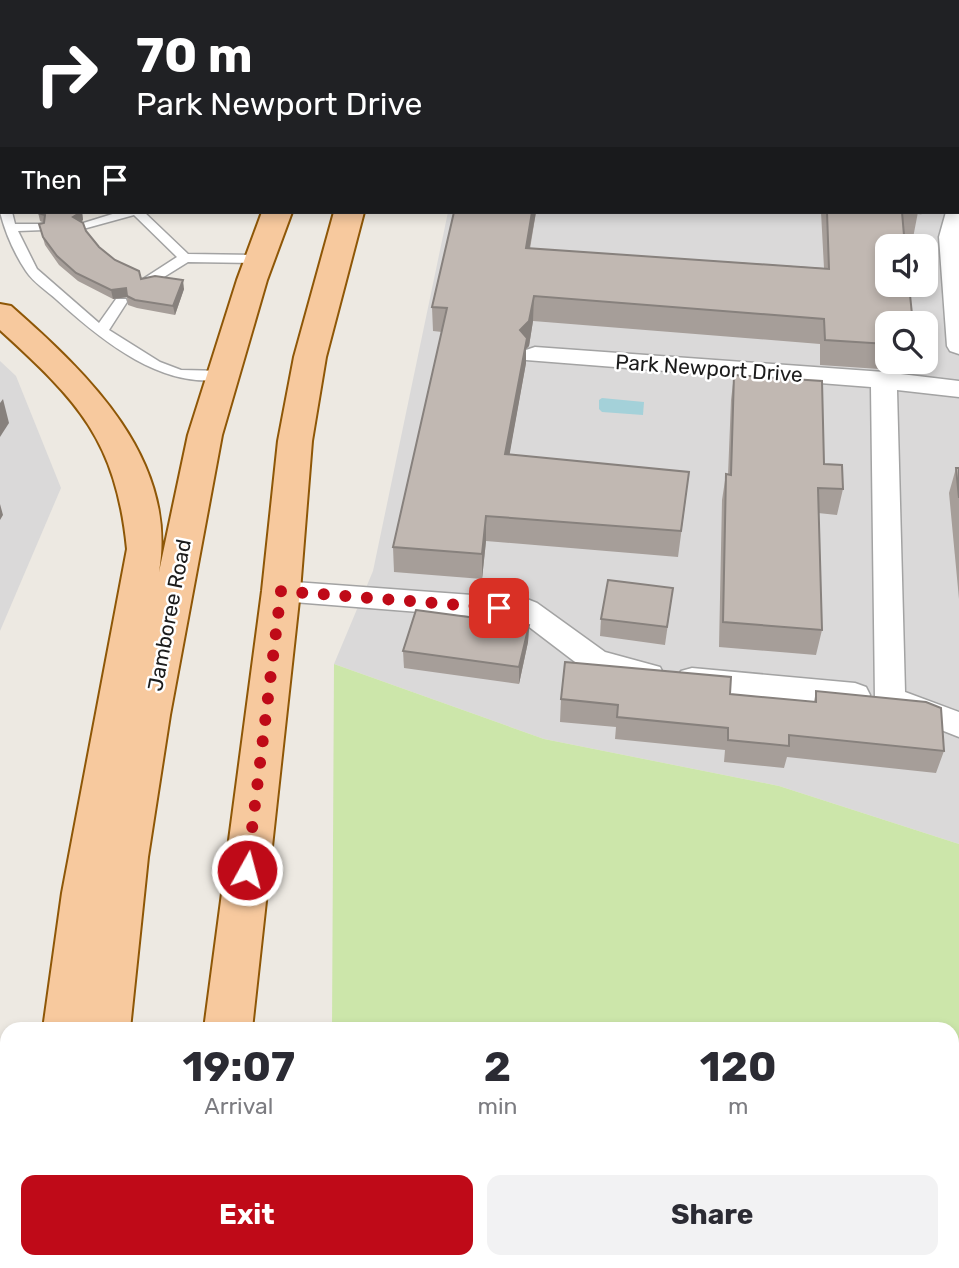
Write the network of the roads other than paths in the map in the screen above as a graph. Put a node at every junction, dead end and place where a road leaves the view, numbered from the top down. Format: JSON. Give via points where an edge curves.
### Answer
{"nodes":[{"id":1,"x":6,"y":214,"type":"edge"},
{"id":2,"x":126,"y":214,"type":"edge"},
{"id":3,"x":136,"y":214,"type":"edge"},
{"id":4,"x":276,"y":214,"type":"edge"},
{"id":5,"x":369,"y":214,"type":"edge"},
{"id":6,"x":957,"y":220,"type":"edge"},
{"id":7,"x":346,"y":221,"type":"edge"},
{"id":8,"x":83,"y":225,"type":"edge"},
{"id":9,"x":40,"y":227,"type":"edge"},
{"id":10,"x":10,"y":228,"type":"junction"},
{"id":11,"x":185,"y":258,"type":"junction"},
{"id":12,"x":259,"y":259,"type":"junction"},
{"id":13,"x":147,"y":282,"type":"edge"},
{"id":14,"x":121,"y":302,"type":"dead end"},
{"id":15,"x":0,"y":313,"type":"edge"},
{"id":16,"x":102,"y":331,"type":"junction"},
{"id":17,"x":959,"y":346,"type":"edge"},
{"id":18,"x":535,"y":355,"type":"dead end"},
{"id":19,"x":225,"y":375,"type":"junction"},
{"id":20,"x":884,"y":380,"type":"junction"},
{"id":21,"x":959,"y":389,"type":"edge"},
{"id":22,"x":281,"y":591,"type":"junction"},
{"id":23,"x":890,"y":700,"type":"junction"},
{"id":24,"x":959,"y":724,"type":"edge"},
{"id":25,"x":68,"y":1022,"type":"edge"},
{"id":26,"x":107,"y":1022,"type":"edge"},
{"id":27,"x":229,"y":1022,"type":"edge"}],
"edges":[{"from":1,"to":10,"type":"lane"},
{"from":2,"to":8,"type":"lane"},
{"from":3,"to":11,"type":"lane"},
{"from":4,"to":12,"type":"main road","name":"Jamboree Road"},
{"from":5,"to":7,"type":"main road"},
{"from":6,"to":17,"type":"street","via":[[951,237]]},
{"from":7,"to":22,"type":"main road","via":[[310,357],[295,441]]},
{"from":9,"to":10,"type":"lane"},
{"from":10,"to":16,"type":"lane","via":[[32,271]]},
{"from":11,"to":12,"type":"lane"},
{"from":11,"to":13,"type":"lane"},
{"from":12,"to":19,"type":"main road","name":"Jamboree Road"},
{"from":14,"to":16,"type":"lane"},
{"from":15,"to":25,"type":"main road","via":[[71,377],[119,442],[144,518],[145,549],[89,868]]},
{"from":16,"to":19,"type":"lane","via":[[155,365],[179,374]]},
{"from":18,"to":20,"type":"street","name":"Park Newport Drive"},
{"from":19,"to":26,"type":"main road","name":"Jamboree Road","via":[[205,435],[150,715],[126,857]]},
{"from":20,"to":21,"type":"street","name":"Park Newport Drive"},
{"from":20,"to":23,"type":"street"},
{"from":22,"to":23,"type":"street","via":[[527,610],[594,660],[618,669]]},
{"from":22,"to":27,"type":"main road"},
{"from":23,"to":24,"type":"street"}]}
